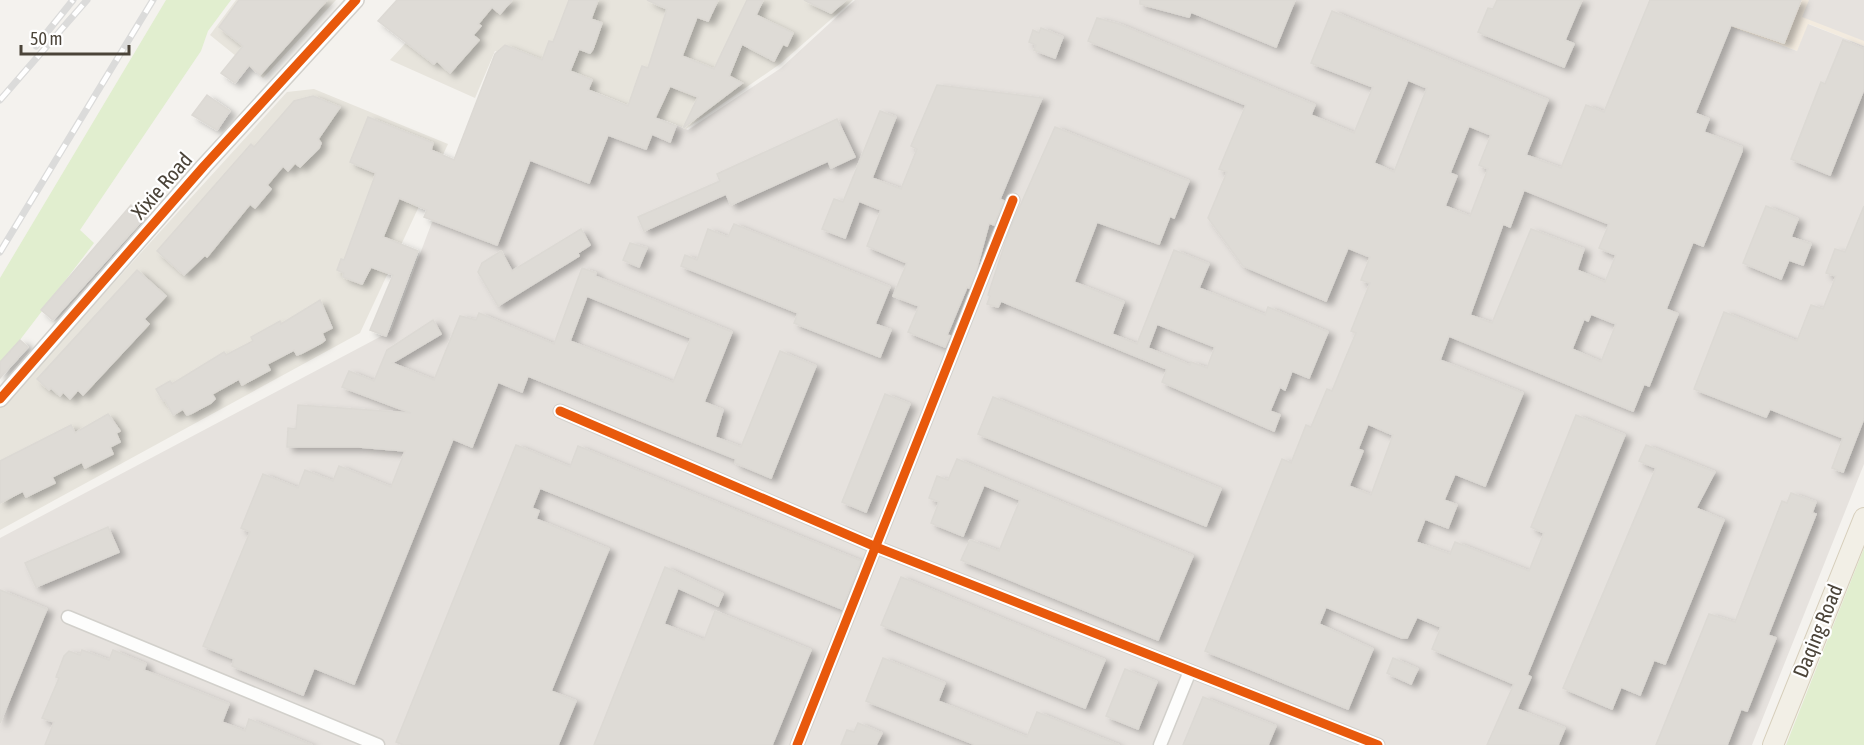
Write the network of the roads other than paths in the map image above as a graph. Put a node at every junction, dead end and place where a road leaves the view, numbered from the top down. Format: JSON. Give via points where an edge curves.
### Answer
{"nodes":[{"id":1,"x":356,"y":0,"type":"edge"},
{"id":2,"x":1013,"y":200,"type":"dead end"},
{"id":3,"x":0,"y":399,"type":"edge"},
{"id":4,"x":560,"y":411,"type":"dead end"},
{"id":5,"x":1864,"y":518,"type":"edge"},
{"id":6,"x":876,"y":547,"type":"junction"},
{"id":7,"x":68,"y":616,"type":"dead end"},
{"id":8,"x":1190,"y":671,"type":"junction"},
{"id":9,"x":378,"y":745,"type":"edge"},
{"id":10,"x":797,"y":745,"type":"edge"},
{"id":11,"x":1160,"y":745,"type":"edge"},
{"id":12,"x":1378,"y":745,"type":"edge"},
{"id":13,"x":1773,"y":745,"type":"edge"}],
"edges":[{"from":1,"to":3,"type":"street","name":"Xixie Road"},
{"from":2,"to":6,"type":"street"},
{"from":4,"to":6,"type":"street"},
{"from":5,"to":13,"type":"main road","name":"Daqing Road"},
{"from":6,"to":8,"type":"street"},
{"from":6,"to":10,"type":"street"},
{"from":7,"to":9,"type":"street"},
{"from":8,"to":11,"type":"street"},
{"from":8,"to":12,"type":"street"}]}
